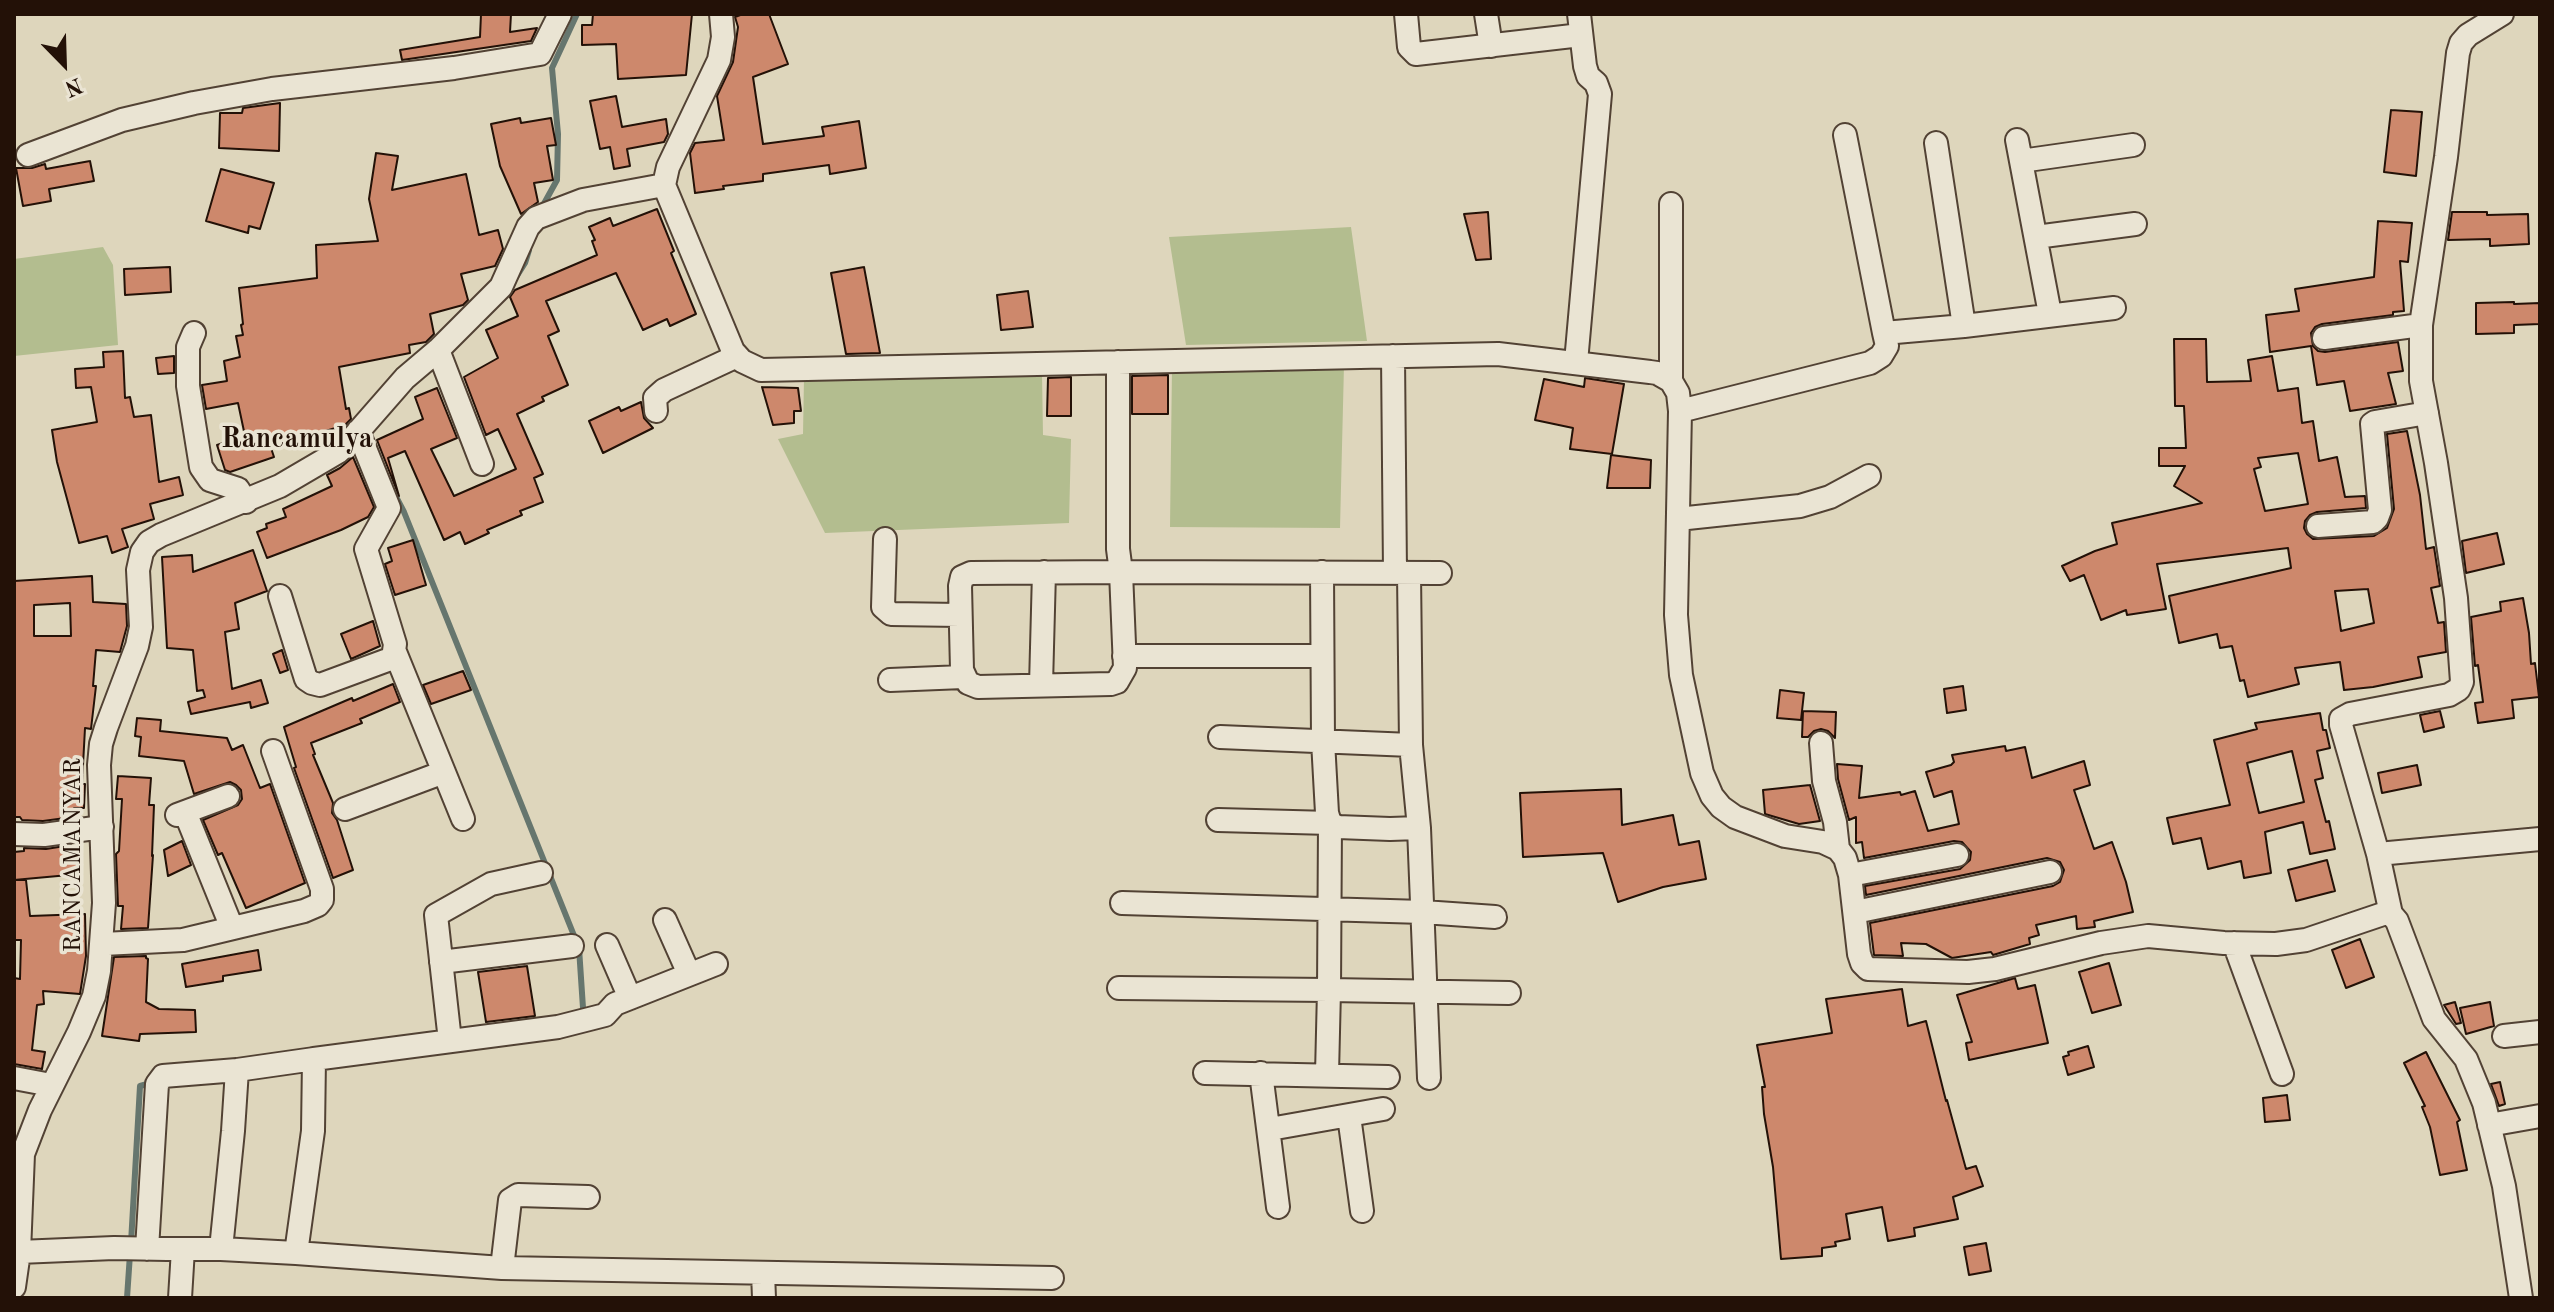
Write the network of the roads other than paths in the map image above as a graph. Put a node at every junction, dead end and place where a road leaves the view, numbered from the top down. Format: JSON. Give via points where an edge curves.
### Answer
{"nodes":[{"id":1,"x":560,"y":14,"type":"edge"},
{"id":2,"x":721,"y":14,"type":"edge"},
{"id":3,"x":1406,"y":14,"type":"edge"},
{"id":4,"x":1486,"y":14,"type":"edge"},
{"id":5,"x":2502,"y":14,"type":"edge"},
{"id":6,"x":1580,"y":25,"type":"edge"},
{"id":7,"x":1491,"y":46,"type":"junction"},
{"id":8,"x":1845,"y":135,"type":"dead end"},
{"id":9,"x":1936,"y":143,"type":"dead end"},
{"id":10,"x":2133,"y":145,"type":"dead end"},
{"id":11,"x":28,"y":155,"type":"dead end"},
{"id":12,"x":664,"y":185,"type":"junction"},
{"id":13,"x":1671,"y":204,"type":"dead end"},
{"id":14,"x":2135,"y":224,"type":"dead end"},
{"id":15,"x":2036,"y":237,"type":"junction"},
{"id":16,"x":2114,"y":308,"type":"dead end"},
{"id":17,"x":2050,"y":314,"type":"junction"},
{"id":18,"x":2421,"y":325,"type":"junction"},
{"id":19,"x":1964,"y":326,"type":"junction"},
{"id":20,"x":194,"y":333,"type":"dead end"},
{"id":21,"x":1884,"y":333,"type":"junction"},
{"id":22,"x":2324,"y":338,"type":"dead end"},
{"id":23,"x":438,"y":350,"type":"junction"},
{"id":24,"x":737,"y":356,"type":"junction"},
{"id":25,"x":1393,"y":356,"type":"junction"},
{"id":26,"x":1118,"y":362,"type":"junction"},
{"id":27,"x":1576,"y":362,"type":"junction"},
{"id":28,"x":1671,"y":381,"type":"junction"},
{"id":29,"x":656,"y":411,"type":"dead end"},
{"id":30,"x":1680,"y":411,"type":"junction"},
{"id":31,"x":2427,"y":413,"type":"junction"},
{"id":32,"x":358,"y":431,"type":"junction"},
{"id":33,"x":482,"y":464,"type":"dead end"},
{"id":34,"x":1869,"y":476,"type":"dead end"},
{"id":35,"x":246,"y":502,"type":"junction"},
{"id":36,"x":1678,"y":519,"type":"junction"},
{"id":37,"x":2318,"y":526,"type":"dead end"},
{"id":38,"x":885,"y":539,"type":"dead end"},
{"id":39,"x":1044,"y":572,"type":"junction"},
{"id":40,"x":1121,"y":572,"type":"junction"},
{"id":41,"x":1322,"y":572,"type":"junction"},
{"id":42,"x":1402,"y":573,"type":"junction"},
{"id":43,"x":1440,"y":573,"type":"dead end"},
{"id":44,"x":280,"y":596,"type":"dead end"},
{"id":45,"x":960,"y":615,"type":"junction"},
{"id":46,"x":395,"y":652,"type":"junction"},
{"id":47,"x":1124,"y":656,"type":"junction"},
{"id":48,"x":1322,"y":656,"type":"junction"},
{"id":49,"x":963,"y":677,"type":"junction"},
{"id":50,"x":890,"y":680,"type":"dead end"},
{"id":51,"x":1041,"y":685,"type":"junction"},
{"id":52,"x":1220,"y":737,"type":"dead end"},
{"id":53,"x":1323,"y":741,"type":"junction"},
{"id":54,"x":1821,"y":743,"type":"dead end"},
{"id":55,"x":1411,"y":745,"type":"junction"},
{"id":56,"x":273,"y":751,"type":"dead end"},
{"id":57,"x":444,"y":772,"type":"junction"},
{"id":58,"x":228,"y":796,"type":"dead end"},
{"id":59,"x":345,"y":809,"type":"dead end"},
{"id":60,"x":463,"y":819,"type":"dead end"},
{"id":61,"x":1218,"y":820,"type":"dead end"},
{"id":62,"x":1330,"y":823,"type":"junction"},
{"id":63,"x":102,"y":827,"type":"junction"},
{"id":64,"x":1419,"y":828,"type":"junction"},
{"id":65,"x":14,"y":834,"type":"edge"},
{"id":66,"x":2540,"y":839,"type":"edge"},
{"id":67,"x":1838,"y":849,"type":"junction"},
{"id":68,"x":2378,"y":854,"type":"junction"},
{"id":69,"x":1957,"y":855,"type":"dead end"},
{"id":70,"x":2050,"y":872,"type":"dead end"},
{"id":71,"x":541,"y":873,"type":"dead end"},
{"id":72,"x":1850,"y":875,"type":"junction"},
{"id":73,"x":1122,"y":903,"type":"dead end"},
{"id":74,"x":1330,"y":909,"type":"junction"},
{"id":75,"x":1423,"y":912,"type":"junction"},
{"id":76,"x":1855,"y":912,"type":"junction"},
{"id":77,"x":2391,"y":914,"type":"junction"},
{"id":78,"x":1495,"y":917,"type":"dead end"},
{"id":79,"x":665,"y":920,"type":"dead end"},
{"id":80,"x":232,"y":928,"type":"junction"},
{"id":81,"x":2234,"y":943,"type":"junction"},
{"id":82,"x":103,"y":944,"type":"junction"},
{"id":83,"x":607,"y":945,"type":"dead end"},
{"id":84,"x":572,"y":946,"type":"dead end"},
{"id":85,"x":441,"y":962,"type":"junction"},
{"id":86,"x":716,"y":964,"type":"dead end"},
{"id":87,"x":689,"y":974,"type":"junction"},
{"id":88,"x":1119,"y":988,"type":"dead end"},
{"id":89,"x":1329,"y":990,"type":"junction"},
{"id":90,"x":1425,"y":991,"type":"junction"},
{"id":91,"x":1509,"y":993,"type":"dead end"},
{"id":92,"x":630,"y":998,"type":"junction"},
{"id":93,"x":2540,"y":1032,"type":"edge"},
{"id":94,"x":2504,"y":1036,"type":"dead end"},
{"id":95,"x":450,"y":1041,"type":"junction"},
{"id":96,"x":314,"y":1059,"type":"junction"},
{"id":97,"x":237,"y":1070,"type":"junction"},
{"id":98,"x":1205,"y":1073,"type":"dead end"},
{"id":99,"x":1261,"y":1073,"type":"junction"},
{"id":100,"x":1327,"y":1074,"type":"junction"},
{"id":101,"x":2282,"y":1074,"type":"dead end"},
{"id":102,"x":1388,"y":1077,"type":"dead end"},
{"id":103,"x":14,"y":1078,"type":"edge"},
{"id":104,"x":1429,"y":1078,"type":"dead end"},
{"id":105,"x":51,"y":1085,"type":"junction"},
{"id":106,"x":1383,"y":1109,"type":"dead end"},
{"id":107,"x":1349,"y":1116,"type":"junction"},
{"id":108,"x":2540,"y":1116,"type":"edge"},
{"id":109,"x":2489,"y":1125,"type":"junction"},
{"id":110,"x":1270,"y":1129,"type":"junction"},
{"id":111,"x":588,"y":1197,"type":"dead end"},
{"id":112,"x":1278,"y":1207,"type":"dead end"},
{"id":113,"x":1362,"y":1211,"type":"dead end"},
{"id":114,"x":131,"y":1248,"type":"junction"},
{"id":115,"x":183,"y":1249,"type":"junction"},
{"id":116,"x":221,"y":1249,"type":"junction"},
{"id":117,"x":19,"y":1252,"type":"junction"},
{"id":118,"x":296,"y":1253,"type":"junction"},
{"id":119,"x":502,"y":1268,"type":"junction"},
{"id":120,"x":763,"y":1273,"type":"junction"},
{"id":121,"x":1052,"y":1278,"type":"dead end"},
{"id":122,"x":14,"y":1287,"type":"edge"},
{"id":123,"x":180,"y":1298,"type":"edge"},
{"id":124,"x":764,"y":1298,"type":"edge"},
{"id":125,"x":2521,"y":1298,"type":"edge"}],
"edges":[{"from":1,"to":11,"type":"street","via":[[540,54],[194,103],[122,120]]},
{"from":2,"to":12,"type":"street","via":[[719,60]]},
{"from":3,"to":7,"type":"street","via":[[1409,47],[1416,54]]},
{"from":4,"to":7,"type":"street"},
{"from":5,"to":18,"type":"street","via":[[2468,35],[2458,53]]},
{"from":6,"to":7,"type":"street"},
{"from":6,"to":27,"type":"street","via":[[1588,76],[1600,94]]},
{"from":8,"to":21,"type":"street"},
{"from":9,"to":19,"type":"street"},
{"from":10,"to":15,"type":"street","via":[[2019,150]]},
{"from":12,"to":23,"type":"street","name":"RANCAMANYAR","via":[[583,200],[536,218],[501,287]]},
{"from":12,"to":24,"type":"street"},
{"from":13,"to":28,"type":"street"},
{"from":14,"to":15,"type":"street"},
{"from":15,"to":17,"type":"street"},
{"from":16,"to":17,"type":"street"},
{"from":17,"to":19,"type":"street"},
{"from":18,"to":22,"type":"street"},
{"from":18,"to":31,"type":"street"},
{"from":19,"to":21,"type":"street"},
{"from":20,"to":35,"type":"street","via":[[188,347],[188,386],[201,467],[210,480],[238,489]]},
{"from":21,"to":30,"type":"street","via":[[1887,346],[1870,363]]},
{"from":23,"to":32,"type":"street","name":"RANCAMANYAR"},
{"from":23,"to":33,"type":"street"},
{"from":24,"to":26,"type":"street","via":[[761,370]]},
{"from":24,"to":29,"type":"street","via":[[664,390],[655,398]]},
{"from":25,"to":26,"type":"street"},
{"from":25,"to":27,"type":"street","via":[[1498,354]]},
{"from":25,"to":42,"type":"street"},
{"from":26,"to":40,"type":"street"},
{"from":27,"to":28,"type":"street","via":[[1657,373]]},
{"from":28,"to":30,"type":"street"},
{"from":30,"to":36,"type":"street"},
{"from":31,"to":37,"type":"street","via":[[2372,424],[2377,518]]},
{"from":31,"to":68,"type":"street","via":[[2456,598],[2462,682],[2449,695],[2341,719]]},
{"from":32,"to":35,"type":"street","name":"RANCAMANYAR","via":[[331,458]]},
{"from":32,"to":46,"type":"street","via":[[389,508],[366,549]]},
{"from":34,"to":36,"type":"street","via":[[1800,506]]},
{"from":35,"to":63,"type":"street","name":"RANCAMANYAR","via":[[161,535],[142,552],[137,646],[101,744]]},
{"from":36,"to":67,"type":"street","via":[[1681,675],[1712,796],[1735,817]]},
{"from":38,"to":45,"type":"street","via":[[883,607],[891,614]]},
{"from":39,"to":40,"type":"street"},
{"from":39,"to":45,"type":"street","via":[[962,577]]},
{"from":39,"to":51,"type":"street"},
{"from":40,"to":41,"type":"street"},
{"from":40,"to":47,"type":"street"},
{"from":41,"to":42,"type":"street"},
{"from":41,"to":48,"type":"street"},
{"from":42,"to":43,"type":"street"},
{"from":42,"to":55,"type":"street"},
{"from":44,"to":46,"type":"street","via":[[306,679],[312,683],[320,685],[393,658]]},
{"from":45,"to":49,"type":"street"},
{"from":46,"to":57,"type":"street"},
{"from":47,"to":48,"type":"street"},
{"from":47,"to":51,"type":"street","via":[[1122,676],[1111,684]]},
{"from":48,"to":53,"type":"street"},
{"from":49,"to":50,"type":"street"},
{"from":49,"to":51,"type":"street","via":[[978,687]]},
{"from":52,"to":53,"type":"street"},
{"from":53,"to":55,"type":"street"},
{"from":53,"to":62,"type":"street"},
{"from":54,"to":67,"type":"street"},
{"from":55,"to":64,"type":"street"},
{"from":56,"to":80,"type":"street","via":[[322,900],[304,911]]},
{"from":57,"to":59,"type":"street"},
{"from":57,"to":60,"type":"street"},
{"from":58,"to":80,"type":"street","via":[[181,813]]},
{"from":61,"to":62,"type":"street"},
{"from":62,"to":64,"type":"street"},
{"from":62,"to":74,"type":"street"},
{"from":63,"to":65,"type":"street"},
{"from":63,"to":82,"type":"street","name":"RANCAMANYAR"},
{"from":64,"to":75,"type":"street"},
{"from":66,"to":68,"type":"street"},
{"from":67,"to":72,"type":"street"},
{"from":68,"to":77,"type":"street"},
{"from":69,"to":72,"type":"street"},
{"from":70,"to":76,"type":"street"},
{"from":71,"to":85,"type":"street","via":[[491,884],[436,915]]},
{"from":72,"to":76,"type":"street"},
{"from":73,"to":74,"type":"street"},
{"from":74,"to":75,"type":"street"},
{"from":74,"to":89,"type":"street"},
{"from":75,"to":78,"type":"street"},
{"from":75,"to":90,"type":"street"},
{"from":76,"to":81,"type":"street","via":[[1859,954],[1873,971],[1995,969],[2148,936]]},
{"from":77,"to":81,"type":"street","via":[[2306,940]]},
{"from":77,"to":109,"type":"street","via":[[2434,1019],[2466,1059]]},
{"from":79,"to":87,"type":"street"},
{"from":80,"to":82,"type":"street","via":[[183,940]]},
{"from":81,"to":101,"type":"street"},
{"from":82,"to":105,"type":"street","name":"RANCAMANYAR","via":[[94,996]]},
{"from":83,"to":92,"type":"street"},
{"from":84,"to":85,"type":"street"},
{"from":85,"to":95,"type":"street"},
{"from":86,"to":87,"type":"street"},
{"from":87,"to":92,"type":"street"},
{"from":88,"to":89,"type":"street"},
{"from":89,"to":90,"type":"street"},
{"from":89,"to":100,"type":"street"},
{"from":90,"to":91,"type":"street"},
{"from":90,"to":104,"type":"street"},
{"from":92,"to":95,"type":"street","via":[[605,1015],[558,1027]]},
{"from":93,"to":94,"type":"street"},
{"from":95,"to":96,"type":"street"},
{"from":96,"to":97,"type":"street"},
{"from":96,"to":118,"type":"street","via":[[313,1131]]},
{"from":97,"to":114,"type":"street","via":[[165,1074],[159,1080]]},
{"from":97,"to":116,"type":"street"},
{"from":98,"to":99,"type":"street"},
{"from":99,"to":100,"type":"street"},
{"from":99,"to":110,"type":"street"},
{"from":100,"to":102,"type":"street"},
{"from":103,"to":105,"type":"street"},
{"from":105,"to":117,"type":"street","name":"RANCAMANYAR","via":[[23,1154]]},
{"from":106,"to":107,"type":"street"},
{"from":107,"to":110,"type":"street"},
{"from":107,"to":113,"type":"street"},
{"from":108,"to":109,"type":"street"},
{"from":109,"to":125,"type":"street"},
{"from":110,"to":112,"type":"street"},
{"from":111,"to":119,"type":"street","via":[[518,1195],[510,1200]]},
{"from":114,"to":115,"type":"street"},
{"from":114,"to":117,"type":"street"},
{"from":115,"to":116,"type":"street"},
{"from":115,"to":123,"type":"street"},
{"from":116,"to":118,"type":"street"},
{"from":117,"to":122,"type":"street","name":"RANCAMANYAR"},
{"from":118,"to":119,"type":"street"},
{"from":119,"to":120,"type":"street"},
{"from":120,"to":121,"type":"street"},
{"from":120,"to":124,"type":"street"}]}
